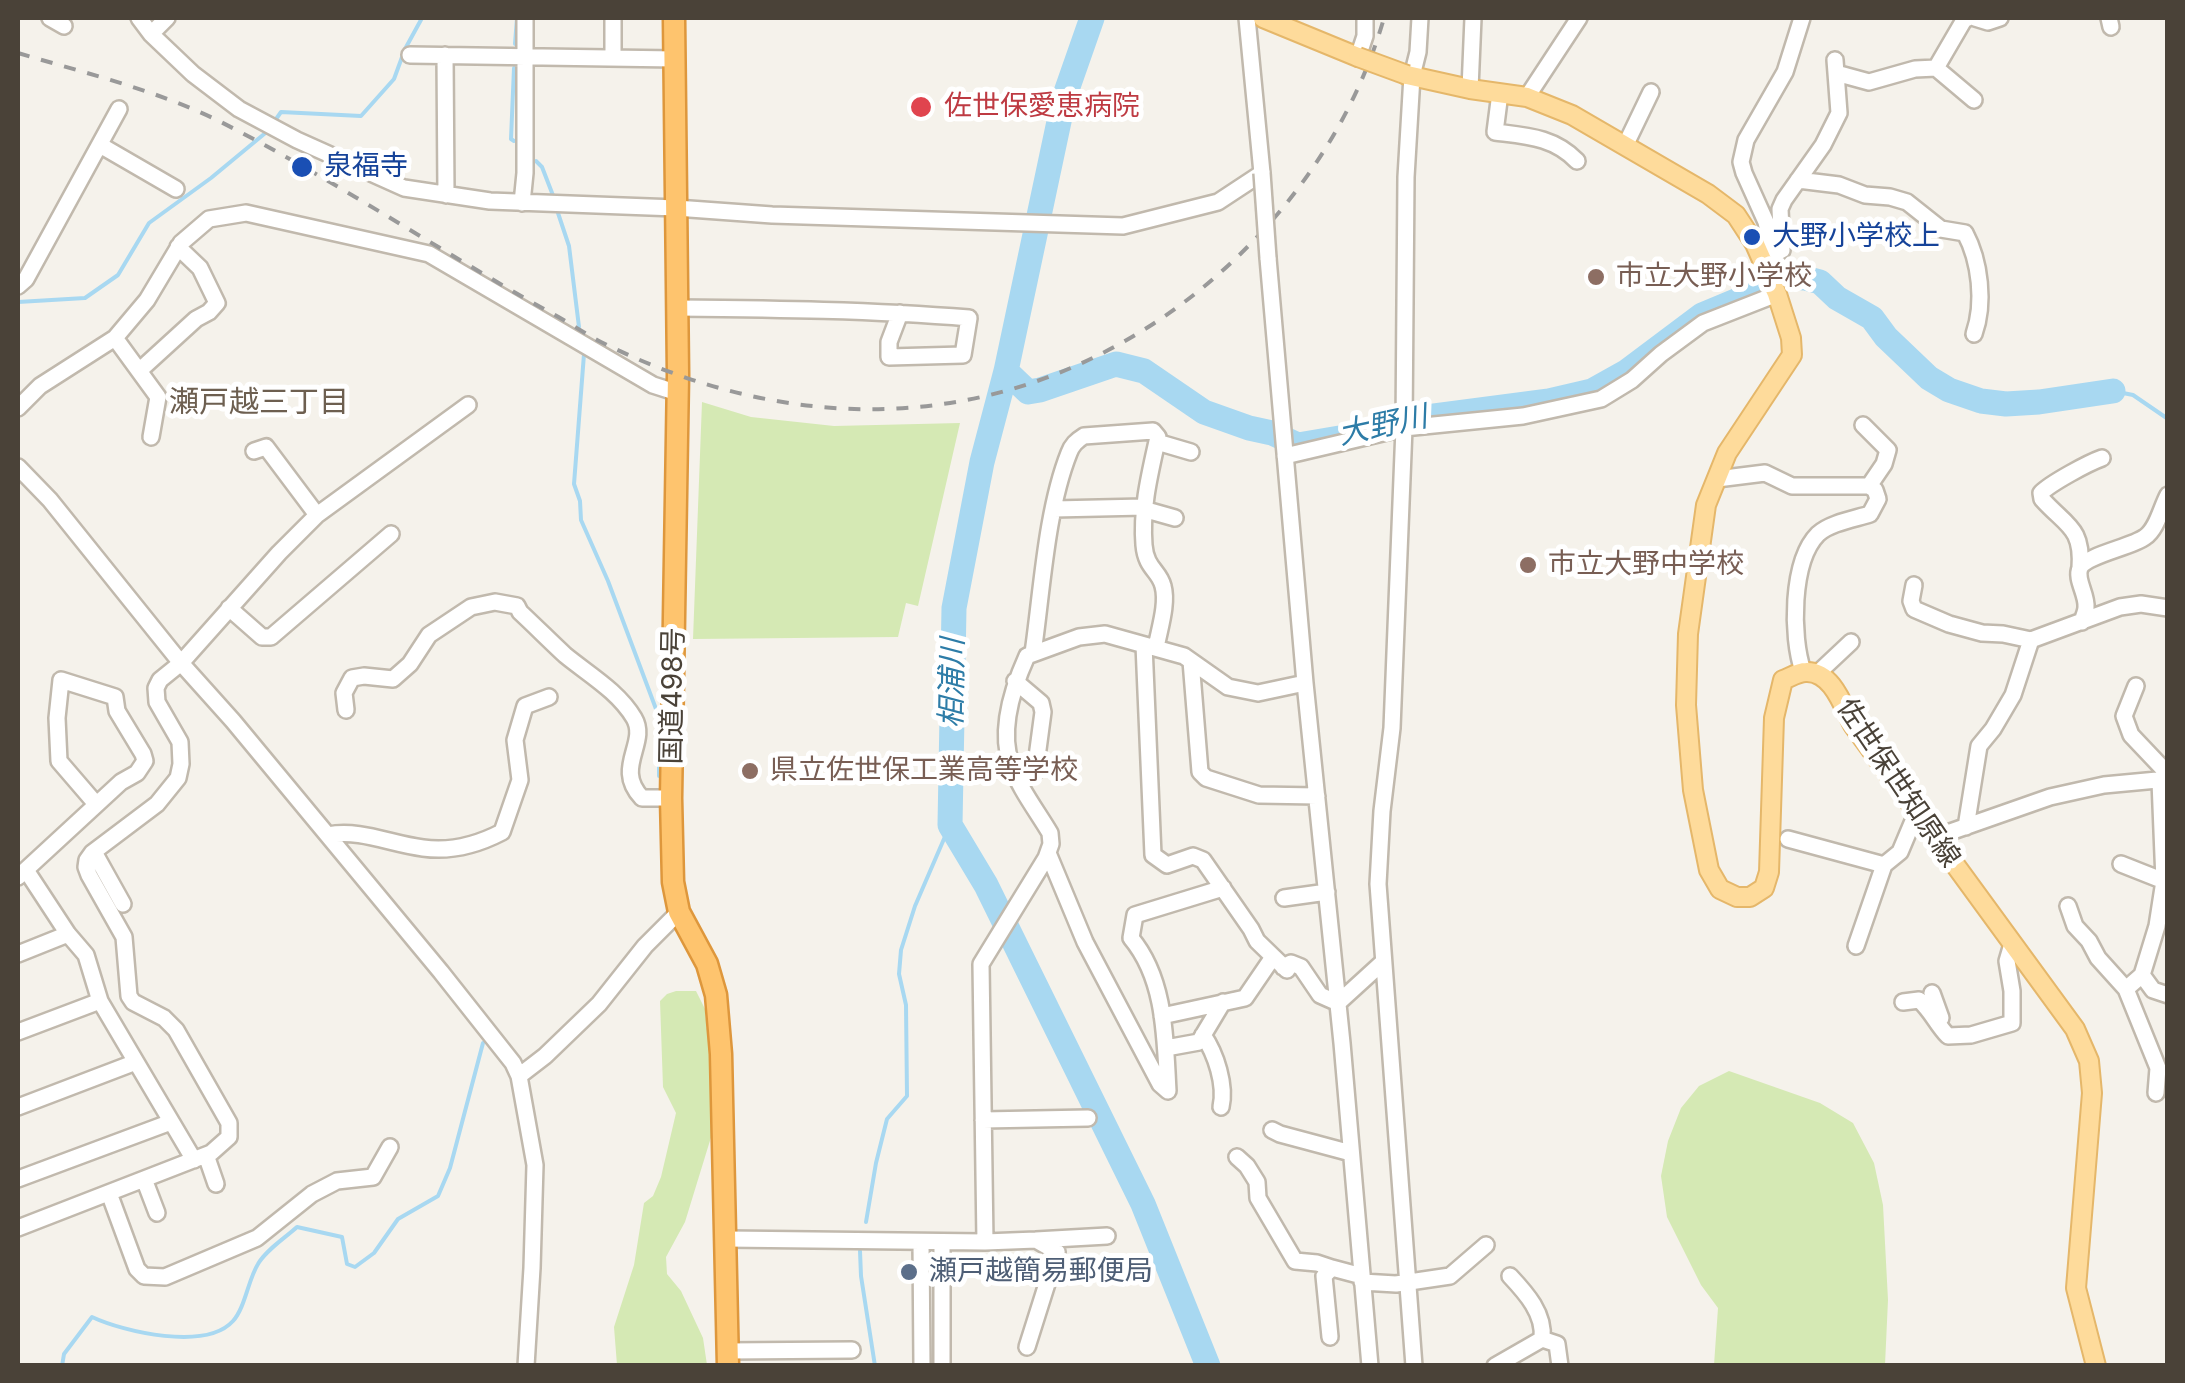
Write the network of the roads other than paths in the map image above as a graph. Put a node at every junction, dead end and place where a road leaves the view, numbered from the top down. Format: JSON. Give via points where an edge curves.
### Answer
{"nodes":[{"id":1,"x":139,"y":18,"type":"edge"},
{"id":2,"x":167,"y":18,"type":"edge"},
{"id":3,"x":525,"y":18,"type":"edge"},
{"id":4,"x":613,"y":18,"type":"edge"},
{"id":5,"x":674,"y":18,"type":"edge"},
{"id":6,"x":1247,"y":18,"type":"edge"},
{"id":7,"x":1263,"y":18,"type":"edge"},
{"id":8,"x":1365,"y":18,"type":"edge"},
{"id":9,"x":1420,"y":18,"type":"edge"},
{"id":10,"x":1473,"y":18,"type":"edge"},
{"id":11,"x":1579,"y":18,"type":"edge"},
{"id":12,"x":1802,"y":18,"type":"edge"},
{"id":13,"x":1971,"y":18,"type":"edge"},
{"id":14,"x":2000,"y":18,"type":"edge"},
{"id":15,"x":150,"y":34,"type":"junction"},
{"id":16,"x":410,"y":54,"type":"dead end"},
{"id":17,"x":446,"y":55,"type":"junction"},
{"id":18,"x":524,"y":56,"type":"junction"},
{"id":19,"x":1358,"y":57,"type":"junction"},
{"id":20,"x":613,"y":58,"type":"junction"},
{"id":21,"x":675,"y":59,"type":"junction"},
{"id":22,"x":1936,"y":68,"type":"junction"},
{"id":23,"x":1410,"y":75,"type":"junction"},
{"id":24,"x":1470,"y":89,"type":"junction"},
{"id":25,"x":1652,"y":92,"type":"dead end"},
{"id":26,"x":1500,"y":93,"type":"junction"},
{"id":27,"x":1527,"y":97,"type":"junction"},
{"id":28,"x":1974,"y":100,"type":"dead end"},
{"id":29,"x":119,"y":110,"type":"dead end"},
{"id":30,"x":100,"y":144,"type":"junction"},
{"id":31,"x":1625,"y":146,"type":"junction"},
{"id":32,"x":1576,"y":161,"type":"dead end"},
{"id":33,"x":1262,"y":173,"type":"junction"},
{"id":34,"x":1798,"y":180,"type":"junction"},
{"id":35,"x":176,"y":190,"type":"dead end"},
{"id":36,"x":446,"y":194,"type":"junction"},
{"id":37,"x":522,"y":204,"type":"junction"},
{"id":38,"x":676,"y":208,"type":"junction"},
{"id":39,"x":178,"y":247,"type":"junction"},
{"id":40,"x":1769,"y":259,"type":"junction"},
{"id":41,"x":18,"y":286,"type":"edge"},
{"id":42,"x":1777,"y":294,"type":"junction"},
{"id":43,"x":678,"y":308,"type":"junction"},
{"id":44,"x":900,"y":312,"type":"junction"},
{"id":45,"x":1974,"y":334,"type":"dead end"},
{"id":46,"x":116,"y":338,"type":"junction"},
{"id":47,"x":139,"y":371,"type":"junction"},
{"id":48,"x":678,"y":393,"type":"junction"},
{"id":49,"x":468,"y":405,"type":"dead end"},
{"id":50,"x":18,"y":408,"type":"edge"},
{"id":51,"x":1864,"y":425,"type":"dead end"},
{"id":52,"x":1404,"y":428,"type":"junction"},
{"id":53,"x":150,"y":438,"type":"dead end"},
{"id":54,"x":1157,"y":442,"type":"junction"},
{"id":55,"x":266,"y":446,"type":"dead end"},
{"id":56,"x":1191,"y":452,"type":"dead end"},
{"id":57,"x":1286,"y":456,"type":"junction"},
{"id":58,"x":2102,"y":458,"type":"dead end"},
{"id":59,"x":18,"y":467,"type":"edge"},
{"id":60,"x":1717,"y":479,"type":"junction"},
{"id":61,"x":1869,"y":486,"type":"junction"},
{"id":62,"x":2168,"y":496,"type":"edge"},
{"id":63,"x":1144,"y":508,"type":"junction"},
{"id":64,"x":1054,"y":509,"type":"junction"},
{"id":65,"x":317,"y":516,"type":"junction"},
{"id":66,"x":1175,"y":518,"type":"dead end"},
{"id":67,"x":392,"y":534,"type":"dead end"},
{"id":68,"x":2150,"y":535,"type":"junction"},
{"id":69,"x":2168,"y":542,"type":"edge"},
{"id":70,"x":2080,"y":568,"type":"junction"},
{"id":71,"x":1914,"y":585,"type":"dead end"},
{"id":72,"x":229,"y":608,"type":"junction"},
{"id":73,"x":2168,"y":608,"type":"edge"},
{"id":74,"x":2082,"y":622,"type":"junction"},
{"id":75,"x":2031,"y":640,"type":"junction"},
{"id":76,"x":1851,"y":642,"type":"dead end"},
{"id":77,"x":1150,"y":647,"type":"junction"},
{"id":78,"x":1033,"y":653,"type":"junction"},
{"id":79,"x":1191,"y":661,"type":"junction"},
{"id":80,"x":181,"y":663,"type":"junction"},
{"id":81,"x":1810,"y":672,"type":"junction"},
{"id":82,"x":1016,"y":681,"type":"junction"},
{"id":83,"x":1305,"y":683,"type":"junction"},
{"id":84,"x":2136,"y":686,"type":"dead end"},
{"id":85,"x":549,"y":698,"type":"dead end"},
{"id":86,"x":346,"y":710,"type":"dead end"},
{"id":87,"x":1034,"y":772,"type":"dead end"},
{"id":88,"x":2165,"y":778,"type":"edge"},
{"id":89,"x":1317,"y":796,"type":"junction"},
{"id":90,"x":671,"y":798,"type":"junction"},
{"id":91,"x":96,"y":804,"type":"junction"},
{"id":92,"x":1916,"y":814,"type":"junction"},
{"id":93,"x":1966,"y":827,"type":"junction"},
{"id":94,"x":328,"y":835,"type":"junction"},
{"id":95,"x":1933,"y":838,"type":"junction"},
{"id":96,"x":1788,"y":839,"type":"dead end"},
{"id":97,"x":94,"y":852,"type":"junction"},
{"id":98,"x":1047,"y":855,"type":"junction"},
{"id":99,"x":2121,"y":864,"type":"dead end"},
{"id":100,"x":1884,"y":866,"type":"junction"},
{"id":101,"x":22,"y":873,"type":"edge"},
{"id":102,"x":2164,"y":881,"type":"junction"},
{"id":103,"x":1223,"y":888,"type":"junction"},
{"id":104,"x":1328,"y":892,"type":"junction"},
{"id":105,"x":1284,"y":898,"type":"dead end"},
{"id":106,"x":123,"y":904,"type":"dead end"},
{"id":107,"x":2068,"y":906,"type":"dead end"},
{"id":108,"x":679,"y":912,"type":"junction"},
{"id":109,"x":68,"y":934,"type":"junction"},
{"id":110,"x":2012,"y":944,"type":"junction"},
{"id":111,"x":1137,"y":945,"type":"junction"},
{"id":112,"x":1856,"y":946,"type":"dead end"},
{"id":113,"x":18,"y":954,"type":"edge"},
{"id":114,"x":1122,"y":958,"type":"dead end"},
{"id":115,"x":1383,"y":962,"type":"junction"},
{"id":116,"x":1281,"y":965,"type":"junction"},
{"id":117,"x":2142,"y":975,"type":"junction"},
{"id":118,"x":2126,"y":989,"type":"junction"},
{"id":119,"x":1932,"y":993,"type":"dead end"},
{"id":120,"x":2168,"y":995,"type":"edge"},
{"id":121,"x":100,"y":1001,"type":"junction"},
{"id":122,"x":1224,"y":1002,"type":"junction"},
{"id":123,"x":1903,"y":1002,"type":"dead end"},
{"id":124,"x":1338,"y":1003,"type":"junction"},
{"id":125,"x":1162,"y":1016,"type":"junction"},
{"id":126,"x":18,"y":1032,"type":"edge"},
{"id":127,"x":1203,"y":1035,"type":"junction"},
{"id":128,"x":1948,"y":1036,"type":"junction"},
{"id":129,"x":1166,"y":1048,"type":"junction"},
{"id":130,"x":136,"y":1062,"type":"junction"},
{"id":131,"x":519,"y":1076,"type":"junction"},
{"id":132,"x":2156,"y":1093,"type":"dead end"},
{"id":133,"x":18,"y":1107,"type":"edge"},
{"id":134,"x":1221,"y":1107,"type":"dead end"},
{"id":135,"x":1088,"y":1118,"type":"dead end"},
{"id":136,"x":983,"y":1120,"type":"junction"},
{"id":137,"x":172,"y":1122,"type":"junction"},
{"id":138,"x":1272,"y":1130,"type":"dead end"},
{"id":139,"x":390,"y":1147,"type":"dead end"},
{"id":140,"x":1352,"y":1153,"type":"junction"},
{"id":141,"x":200,"y":1157,"type":"junction"},
{"id":142,"x":1237,"y":1158,"type":"dead end"},
{"id":143,"x":18,"y":1179,"type":"edge"},
{"id":144,"x":144,"y":1179,"type":"junction"},
{"id":145,"x":216,"y":1184,"type":"dead end"},
{"id":146,"x":108,"y":1192,"type":"junction"},
{"id":147,"x":156,"y":1212,"type":"dead end"},
{"id":148,"x":18,"y":1228,"type":"edge"},
{"id":149,"x":1107,"y":1236,"type":"dead end"},
{"id":150,"x":727,"y":1238,"type":"junction"},
{"id":151,"x":1036,"y":1240,"type":"junction"},
{"id":152,"x":921,"y":1242,"type":"junction"},
{"id":153,"x":942,"y":1242,"type":"junction"},
{"id":154,"x":985,"y":1242,"type":"junction"},
{"id":155,"x":1486,"y":1245,"type":"dead end"},
{"id":156,"x":1332,"y":1268,"type":"junction"},
{"id":157,"x":1510,"y":1276,"type":"dead end"},
{"id":158,"x":1362,"y":1279,"type":"junction"},
{"id":159,"x":1408,"y":1282,"type":"junction"},
{"id":160,"x":1330,"y":1337,"type":"dead end"},
{"id":161,"x":1542,"y":1339,"type":"junction"},
{"id":162,"x":1027,"y":1347,"type":"dead end"},
{"id":163,"x":852,"y":1351,"type":"edge"},
{"id":164,"x":728,"y":1358,"type":"edge"},
{"id":165,"x":526,"y":1366,"type":"edge"},
{"id":166,"x":922,"y":1366,"type":"edge"},
{"id":167,"x":942,"y":1366,"type":"edge"},
{"id":168,"x":1370,"y":1366,"type":"edge"},
{"id":169,"x":1414,"y":1366,"type":"edge"},
{"id":170,"x":1494,"y":1366,"type":"edge"},
{"id":171,"x":1560,"y":1366,"type":"edge"},
{"id":172,"x":2096,"y":1366,"type":"edge"}],
"edges":[{"from":1,"to":15,"type":"street"},
{"from":2,"to":15,"type":"street"},
{"from":3,"to":18,"type":"street"},
{"from":4,"to":20,"type":"street"},
{"from":5,"to":21,"type":"highway","name":"国道498号"},
{"from":6,"to":33,"type":"street"},
{"from":7,"to":19,"type":"main road"},
{"from":8,"to":19,"type":"street"},
{"from":9,"to":23,"type":"street"},
{"from":10,"to":24,"type":"street"},
{"from":11,"to":27,"type":"street"},
{"from":12,"to":40,"type":"street","via":[[1785,72],[1746,140],[1742,162],[1766,222]]},
{"from":13,"to":14,"type":"street"},
{"from":13,"to":22,"type":"street"},
{"from":15,"to":36,"type":"street","via":[[193,74],[263,122],[404,188]]},
{"from":16,"to":17,"type":"street"},
{"from":17,"to":18,"type":"street"},
{"from":17,"to":36,"type":"street"},
{"from":18,"to":20,"type":"street"},
{"from":18,"to":37,"type":"street"},
{"from":19,"to":23,"type":"main road","bridge":true},
{"from":20,"to":21,"type":"street"},
{"from":21,"to":38,"type":"highway","name":"国道498号"},
{"from":22,"to":28,"type":"street"},
{"from":22,"to":34,"type":"street","via":[[1869,82],[1836,66],[1839,113]]},
{"from":23,"to":24,"type":"main road"},
{"from":23,"to":52,"type":"street"},
{"from":24,"to":26,"type":"main road"},
{"from":25,"to":31,"type":"street"},
{"from":26,"to":27,"type":"main road"},
{"from":26,"to":32,"type":"street","via":[[1496,132],[1540,138]]},
{"from":27,"to":31,"type":"main road"},
{"from":29,"to":30,"type":"street"},
{"from":30,"to":35,"type":"street"},
{"from":30,"to":41,"type":"street"},
{"from":31,"to":40,"type":"main road","via":[[1736,215]]},
{"from":33,"to":38,"type":"street","via":[[1218,202],[1124,226]]},
{"from":33,"to":57,"type":"street","bridge":true},
{"from":34,"to":40,"type":"street","via":[[1780,209],[1782,250]]},
{"from":34,"to":45,"type":"street","via":[[1907,202],[1942,229],[1965,233],[1974,250],[1980,304]]},
{"from":36,"to":37,"type":"street"},
{"from":37,"to":38,"type":"street"},
{"from":38,"to":43,"type":"highway","name":"国道498号"},
{"from":39,"to":46,"type":"street"},
{"from":39,"to":47,"type":"street","via":[[200,268],[217,303]]},
{"from":39,"to":48,"type":"street","via":[[209,220],[246,213],[429,254],[653,385]]},
{"from":40,"to":42,"type":"main road"},
{"from":42,"to":52,"type":"street","via":[[1703,323],[1601,398],[1522,416]]},
{"from":42,"to":60,"type":"main road","via":[[1792,355]]},
{"from":43,"to":44,"type":"street"},
{"from":43,"to":48,"type":"highway","name":"国道498号"},
{"from":44,"to":44,"type":"street","via":[[969,318],[963,355],[888,357]]},
{"from":46,"to":47,"type":"street"},
{"from":46,"to":50,"type":"street","via":[[40,386]]},
{"from":47,"to":53,"type":"street","via":[[158,397],[162,422]]},
{"from":48,"to":90,"type":"highway","name":"国道498号"},
{"from":49,"to":65,"type":"street"},
{"from":51,"to":61,"type":"street","via":[[1888,450]]},
{"from":52,"to":57,"type":"street"},
{"from":52,"to":115,"type":"street","via":[[1392,728],[1378,884]]},
{"from":54,"to":56,"type":"street"},
{"from":54,"to":63,"type":"street"},
{"from":54,"to":64,"type":"street","via":[[1153,432],[1076,441]]},
{"from":55,"to":65,"type":"street"},
{"from":57,"to":83,"type":"street"},
{"from":58,"to":70,"type":"street","via":[[2041,493],[2080,541]]},
{"from":59,"to":80,"type":"street"},
{"from":60,"to":61,"type":"street","via":[[1765,473],[1792,486]]},
{"from":60,"to":81,"type":"main road","via":[[1706,505],[1688,634],[1686,706],[1708,870],[1720,889],[1736,897],[1764,888],[1770,872],[1774,718],[1784,680]]},
{"from":61,"to":81,"type":"street","via":[[1878,498],[1870,514],[1821,531],[1807,548],[1795,620],[1798,655]]},
{"from":62,"to":68,"type":"street"},
{"from":63,"to":64,"type":"street"},
{"from":63,"to":66,"type":"street"},
{"from":63,"to":77,"type":"street","via":[[1148,566],[1164,588]]},
{"from":64,"to":78,"type":"street"},
{"from":65,"to":72,"type":"street"},
{"from":67,"to":72,"type":"street","via":[[270,638]]},
{"from":68,"to":69,"type":"street"},
{"from":68,"to":70,"type":"street"},
{"from":70,"to":74,"type":"street"},
{"from":71,"to":75,"type":"street","via":[[1914,609],[1949,624]]},
{"from":72,"to":80,"type":"street"},
{"from":73,"to":74,"type":"street","via":[[2120,607]]},
{"from":74,"to":75,"type":"street"},
{"from":75,"to":93,"type":"street","via":[[2013,695],[1979,746]]},
{"from":76,"to":81,"type":"street"},
{"from":77,"to":78,"type":"street","via":[[1106,634]]},
{"from":77,"to":79,"type":"street"},
{"from":77,"to":103,"type":"street","via":[[1153,854],[1167,865],[1193,856],[1203,860]]},
{"from":78,"to":82,"type":"street"},
{"from":79,"to":83,"type":"street","via":[[1228,687],[1258,693]]},
{"from":79,"to":89,"type":"street","via":[[1200,772],[1259,795]]},
{"from":80,"to":94,"type":"street"},
{"from":80,"to":97,"type":"street","via":[[160,680],[155,696],[180,742],[178,778],[157,804]]},
{"from":81,"to":92,"type":"main road","name":"佐世保世知原線","via":[[1834,688],[1852,725]]},
{"from":82,"to":87,"type":"street","via":[[1043,712]]},
{"from":82,"to":98,"type":"street","via":[[1008,758],[1050,834]]},
{"from":83,"to":89,"type":"street"},
{"from":84,"to":88,"type":"street","via":[[2124,716]]},
{"from":85,"to":94,"type":"street","via":[[525,706],[514,740],[520,780],[502,832],[452,849],[347,831]]},
{"from":86,"to":90,"type":"street","via":[[344,692],[352,678],[392,679],[429,634],[472,608],[517,606],[636,720],[630,778],[635,790],[642,798]]},
{"from":88,"to":93,"type":"street","via":[[2050,797]]},
{"from":88,"to":102,"type":"street"},
{"from":89,"to":104,"type":"street"},
{"from":90,"to":108,"type":"highway","name":"国道498号"},
{"from":91,"to":91,"type":"street","via":[[137,773],[144,754],[115,696],[61,680],[58,761]]},
{"from":91,"to":101,"type":"street"},
{"from":92,"to":95,"type":"main road","name":"佐世保世知原線"},
{"from":92,"to":100,"type":"street","via":[[1900,852]]},
{"from":93,"to":95,"type":"street"},
{"from":94,"to":131,"type":"street"},
{"from":95,"to":110,"type":"main road","name":"佐世保世知原線"},
{"from":96,"to":100,"type":"street"},
{"from":97,"to":106,"type":"street"},
{"from":97,"to":141,"type":"street","via":[[86,867],[124,936],[129,996],[170,1023],[229,1122],[229,1137]]},
{"from":98,"to":129,"type":"street","via":[[1085,942],[1168,1090]]},
{"from":98,"to":136,"type":"street","via":[[981,964]]},
{"from":99,"to":102,"type":"street"},
{"from":100,"to":112,"type":"street"},
{"from":101,"to":109,"type":"street"},
{"from":102,"to":117,"type":"street"},
{"from":103,"to":111,"type":"street","via":[[1135,915]]},
{"from":103,"to":116,"type":"street"},
{"from":104,"to":105,"type":"street"},
{"from":104,"to":124,"type":"street"},
{"from":107,"to":118,"type":"street","via":[[2075,926]]},
{"from":108,"to":131,"type":"street","via":[[599,1004]]},
{"from":108,"to":150,"type":"highway","name":"国道498号","via":[[716,996]]},
{"from":109,"to":113,"type":"street"},
{"from":109,"to":121,"type":"street","via":[[86,956]]},
{"from":110,"to":128,"type":"street","via":[[2012,1023]]},
{"from":110,"to":172,"type":"main road","name":"佐世保世知原線","via":[[2075,1030],[2089,1061],[2076,1288]]},
{"from":111,"to":114,"type":"street"},
{"from":111,"to":125,"type":"street"},
{"from":115,"to":124,"type":"street"},
{"from":115,"to":159,"type":"street"},
{"from":116,"to":122,"type":"street","via":[[1244,998]]},
{"from":116,"to":124,"type":"street","via":[[1300,967],[1320,995]]},
{"from":117,"to":118,"type":"street"},
{"from":117,"to":120,"type":"street","via":[[2153,990]]},
{"from":118,"to":132,"type":"street","via":[[2158,1068]]},
{"from":119,"to":128,"type":"street"},
{"from":121,"to":126,"type":"street"},
{"from":121,"to":130,"type":"street"},
{"from":122,"to":125,"type":"street"},
{"from":122,"to":127,"type":"street"},
{"from":123,"to":128,"type":"street","via":[[1928,1007]]},
{"from":124,"to":140,"type":"street"},
{"from":125,"to":129,"type":"street"},
{"from":127,"to":129,"type":"street","via":[[1199,1042]]},
{"from":127,"to":134,"type":"street","via":[[1224,1095]]},
{"from":130,"to":133,"type":"street"},
{"from":130,"to":137,"type":"street"},
{"from":131,"to":165,"type":"street","via":[[535,1165]]},
{"from":135,"to":136,"type":"street"},
{"from":136,"to":154,"type":"street"},
{"from":137,"to":141,"type":"street"},
{"from":137,"to":143,"type":"street"},
{"from":138,"to":140,"type":"street"},
{"from":139,"to":146,"type":"street","via":[[373,1177],[337,1181],[257,1238],[165,1277],[137,1269]]},
{"from":140,"to":158,"type":"street"},
{"from":141,"to":144,"type":"street"},
{"from":141,"to":145,"type":"street"},
{"from":142,"to":156,"type":"street","via":[[1257,1182],[1258,1198],[1295,1261]]},
{"from":144,"to":146,"type":"street"},
{"from":144,"to":147,"type":"street"},
{"from":146,"to":148,"type":"street"},
{"from":149,"to":151,"type":"street"},
{"from":150,"to":152,"type":"street"},
{"from":150,"to":164,"type":"highway","name":"国道498号"},
{"from":151,"to":154,"type":"street"},
{"from":151,"to":162,"type":"street","via":[[1057,1252]]},
{"from":152,"to":153,"type":"street"},
{"from":152,"to":166,"type":"street"},
{"from":153,"to":154,"type":"street"},
{"from":153,"to":167,"type":"street"},
{"from":155,"to":159,"type":"street","via":[[1450,1276]]},
{"from":156,"to":158,"type":"street"},
{"from":156,"to":160,"type":"street","via":[[1324,1276]]},
{"from":157,"to":161,"type":"street","via":[[1544,1326]]},
{"from":158,"to":159,"type":"street"},
{"from":158,"to":168,"type":"street"},
{"from":159,"to":169,"type":"street"},
{"from":161,"to":170,"type":"street"},
{"from":161,"to":171,"type":"street","via":[[1556,1344]]},
{"from":163,"to":164,"type":"street"}]}
